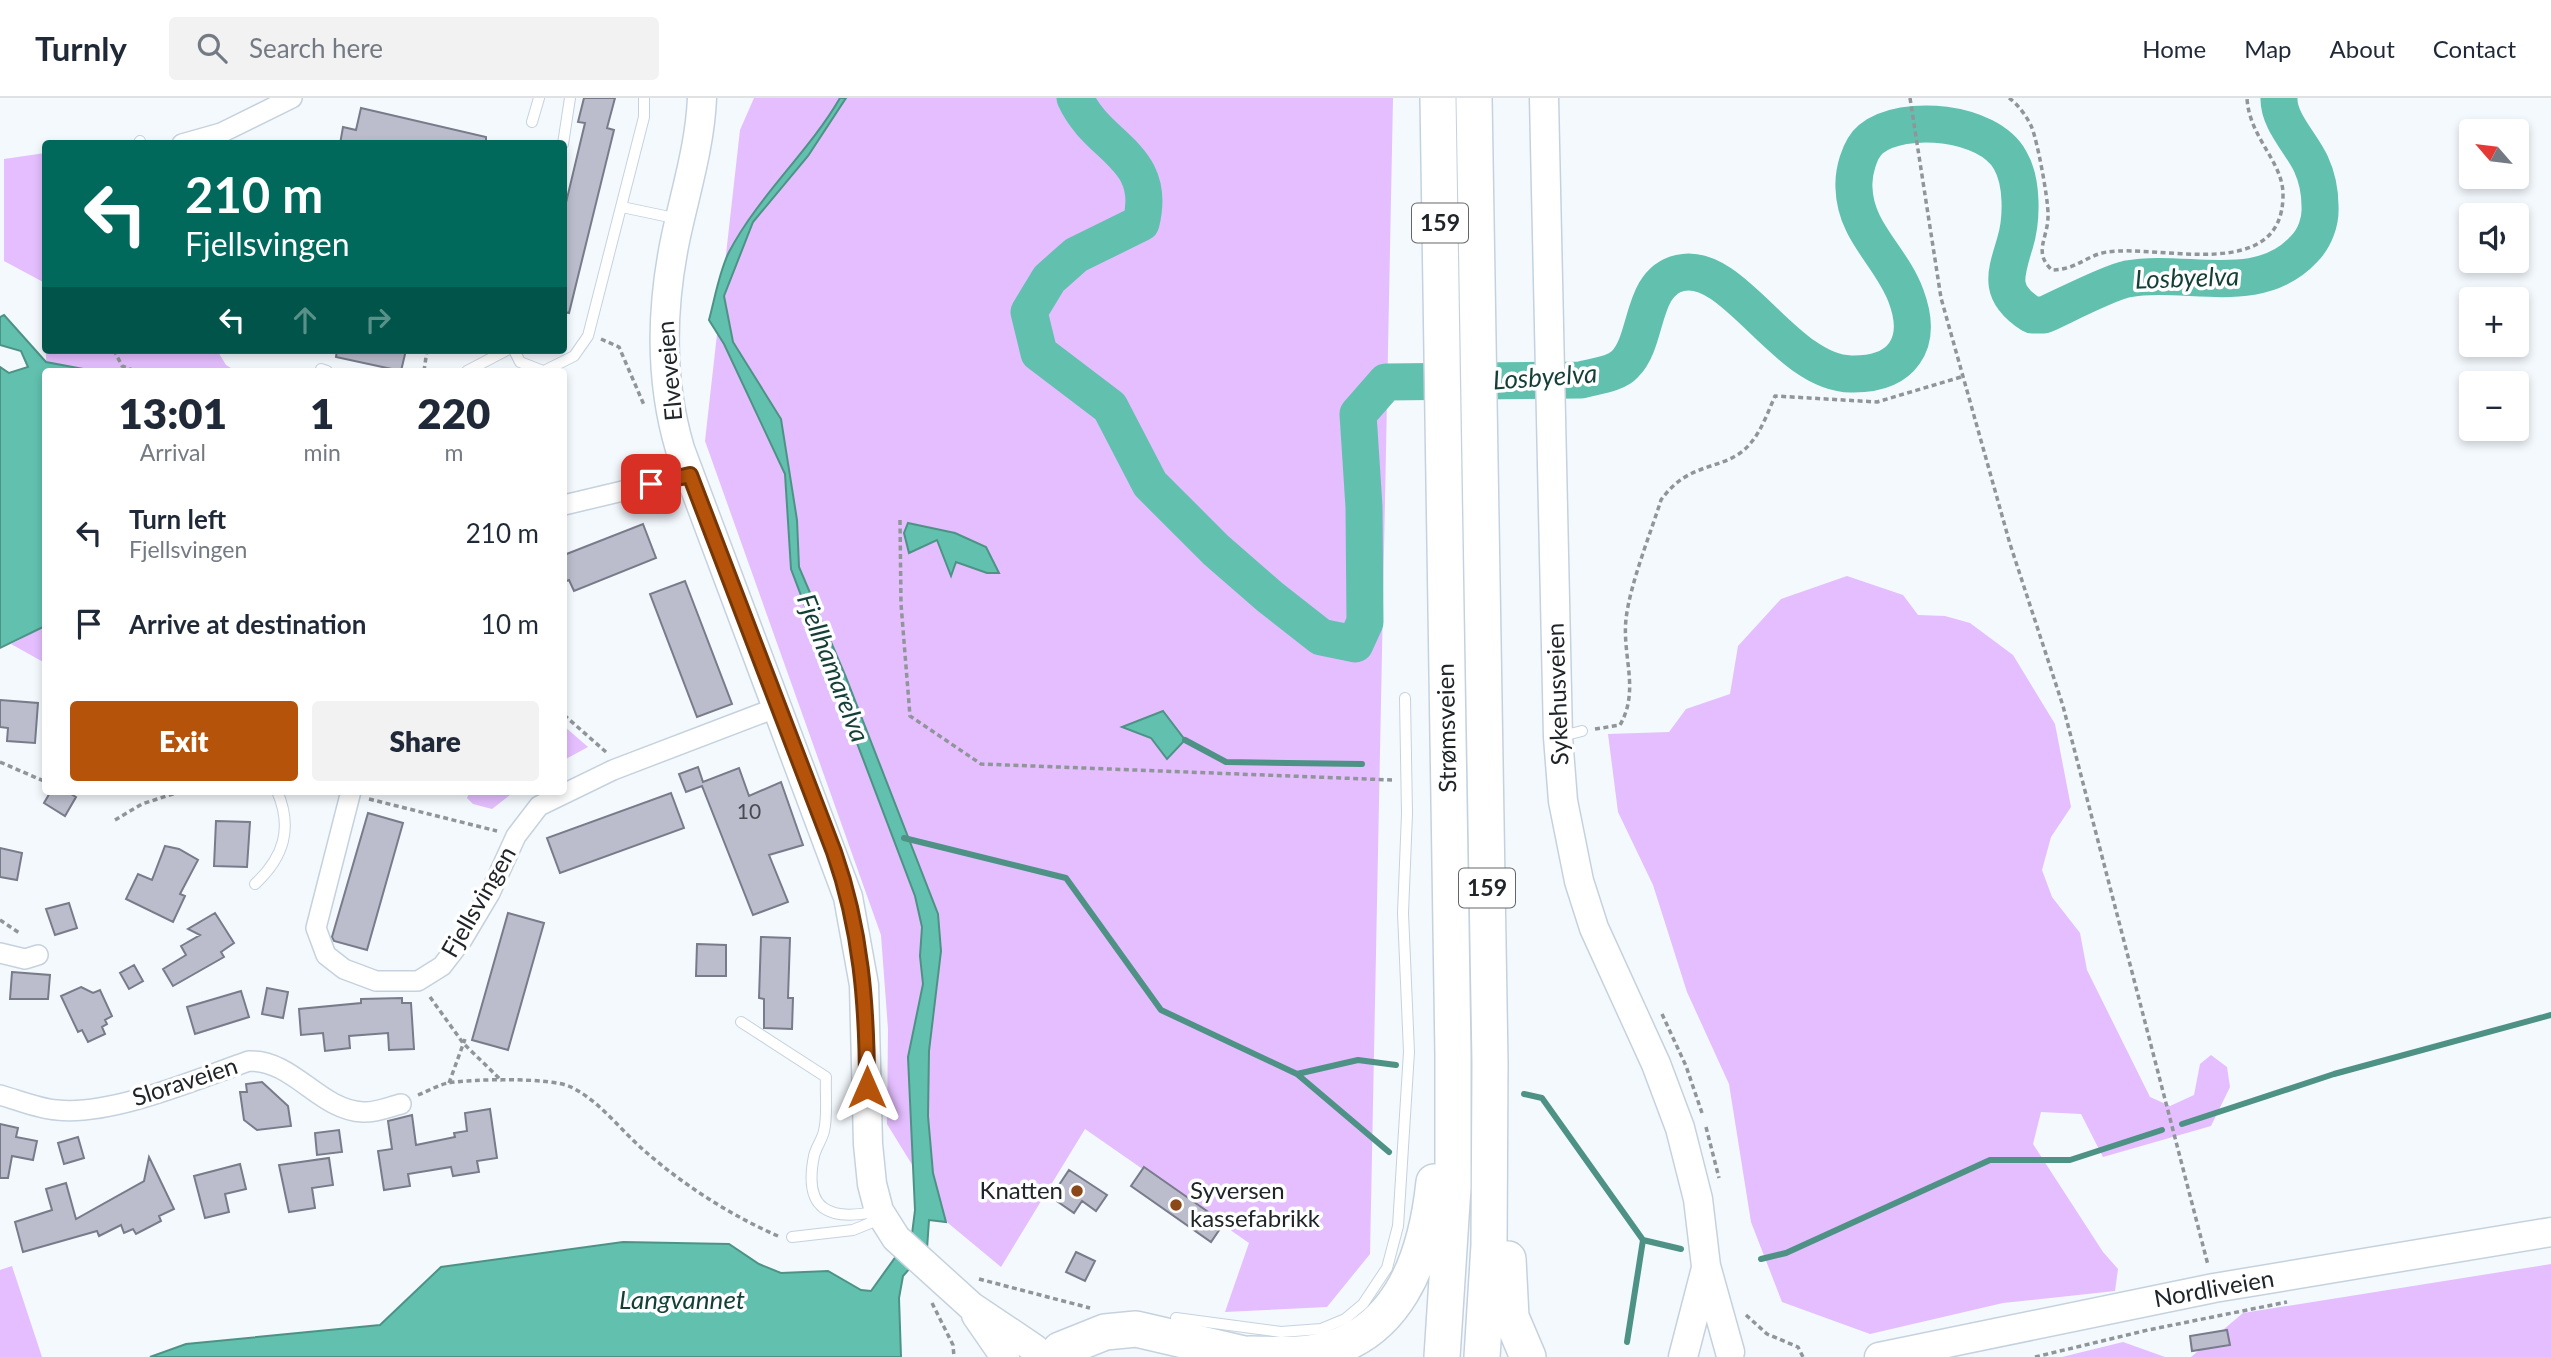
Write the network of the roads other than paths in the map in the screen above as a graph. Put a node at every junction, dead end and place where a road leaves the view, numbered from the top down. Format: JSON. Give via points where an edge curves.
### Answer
{"nodes":[{"id":1,"x":292,"y":98,"type":"edge"},
{"id":2,"x":539,"y":98,"type":"edge"},
{"id":3,"x":570,"y":98,"type":"edge"},
{"id":4,"x":643,"y":98,"type":"edge"},
{"id":5,"x":702,"y":98,"type":"edge"},
{"id":6,"x":1438,"y":98,"type":"edge"},
{"id":7,"x":1474,"y":98,"type":"edge"},
{"id":8,"x":1544,"y":98,"type":"edge"},
{"id":9,"x":532,"y":122,"type":"dead end"},
{"id":10,"x":196,"y":140,"type":"edge"},
{"id":11,"x":564,"y":140,"type":"edge"},
{"id":12,"x":622,"y":207,"type":"junction"},
{"id":13,"x":680,"y":219,"type":"junction"},
{"id":14,"x":499,"y":354,"type":"edge"},
{"id":15,"x":473,"y":368,"type":"edge"},
{"id":16,"x":550,"y":368,"type":"edge"},
{"id":17,"x":690,"y":475,"type":"junction"},
{"id":18,"x":567,"y":504,"type":"edge"},
{"id":19,"x":1482,"y":540,"type":"junction"},
{"id":20,"x":1446,"y":664,"type":"junction"},
{"id":21,"x":1405,"y":698,"type":"dead end"},
{"id":22,"x":778,"y":707,"type":"junction"},
{"id":23,"x":567,"y":792,"type":"edge"},
{"id":24,"x":279,"y":795,"type":"edge"},
{"id":25,"x":350,"y":795,"type":"edge"},
{"id":26,"x":562,"y":795,"type":"edge"},
{"id":27,"x":255,"y":884,"type":"dead end"},
{"id":28,"x":0,"y":953,"type":"edge"},
{"id":29,"x":38,"y":955,"type":"dead end"},
{"id":30,"x":741,"y":1022,"type":"dead end"},
{"id":31,"x":0,"y":1095,"type":"edge"},
{"id":32,"x":401,"y":1104,"type":"road end"},
{"id":33,"x":886,"y":1222,"type":"junction"},
{"id":34,"x":2551,"y":1232,"type":"edge"},
{"id":35,"x":792,"y":1237,"type":"road end"},
{"id":36,"x":1706,"y":1266,"type":"junction"},
{"id":37,"x":971,"y":1306,"type":"junction"},
{"id":38,"x":1170,"y":1327,"type":"junction"},
{"id":39,"x":1047,"y":1353,"type":"edge"},
{"id":40,"x":1734,"y":1355,"type":"edge"},
{"id":41,"x":1254,"y":1356,"type":"edge"},
{"id":42,"x":1005,"y":1357,"type":"edge"},
{"id":43,"x":1095,"y":1357,"type":"edge"},
{"id":44,"x":1442,"y":1357,"type":"edge"},
{"id":45,"x":1482,"y":1357,"type":"edge"},
{"id":46,"x":1528,"y":1357,"type":"edge"},
{"id":47,"x":1684,"y":1357,"type":"edge"},
{"id":48,"x":1879,"y":1357,"type":"edge"}],
"edges":[{"from":1,"to":10,"type":"street","via":[[221,133]]},
{"from":2,"to":9,"type":"lane"},
{"from":3,"to":11,"type":"lane"},
{"from":4,"to":12,"type":"lane","via":[[644,117]]},
{"from":5,"to":13,"type":"main road","name":"Elveveien"},
{"from":6,"to":20,"type":"highway","name":"Strømsveien","number":"159"},
{"from":7,"to":19,"type":"highway","name":"Strømsveien","number":"159"},
{"from":8,"to":36,"type":"main road","name":"Sykehusveien","via":[[1550,412],[1570,734],[1563,801],[1594,928],[1651,1051],[1680,1128],[1698,1199]]},
{"from":12,"to":13,"type":"lane"},
{"from":12,"to":16,"type":"lane","via":[[589,336],[574,356]]},
{"from":13,"to":17,"type":"main road","name":"Elveveien","via":[[667,281],[664,349],[670,413]]},
{"from":14,"to":15,"type":"lane"},
{"from":17,"to":18,"type":"street"},
{"from":17,"to":22,"type":"main road","name":"Elveveien"},
{"from":19,"to":45,"type":"highway","name":"Strømsveien","number":"159","via":[[1491,1140]]},
{"from":19,"to":46,"type":"highway","via":[[1500,755],[1511,1317]]},
{"from":20,"to":41,"type":"highway","via":[[1438,1148],[1423,1246],[1399,1299],[1387,1315],[1357,1337],[1309,1353]]},
{"from":20,"to":44,"type":"highway","name":"Strømsveien","number":"159","via":[[1453,1187]]},
{"from":21,"to":38,"type":"lane","via":[[1403,913],[1408,1093],[1398,1226],[1387,1268],[1363,1304],[1345,1319],[1321,1329],[1281,1332]]},
{"from":22,"to":23,"type":"street","name":"Fjellsvingen"},
{"from":22,"to":33,"type":"main road","name":"Elveveien","via":[[834,852],[856,927],[866,1010],[869,1164]]},
{"from":24,"to":27,"type":"lane","via":[[287,834],[276,859]]},
{"from":25,"to":26,"type":"street","name":"Fjellsvingen","via":[[316,928],[326,955],[344,969],[400,984],[418,981],[442,966],[490,894],[516,836],[539,806]]},
{"from":28,"to":29,"type":"street","via":[[25,959]]},
{"from":30,"to":33,"type":"lane","via":[[826,1077],[824,1132],[811,1173],[813,1198],[842,1215]]},
{"from":31,"to":32,"type":"street","name":"Sloraveien","via":[[58,1111],[108,1106],[260,1061],[275,1063],[334,1104],[362,1112]]},
{"from":33,"to":35,"type":"lane"},
{"from":33,"to":37,"type":"main road","via":[[931,1281]]},
{"from":34,"to":48,"type":"main road","name":"Nordliveien","via":[[2214,1288]]},
{"from":36,"to":40,"type":"main road","name":"Sykehusveien"},
{"from":36,"to":47,"type":"main road","name":"Sykehusveien"},
{"from":37,"to":39,"type":"main road"},
{"from":37,"to":42,"type":"main road"},
{"from":38,"to":39,"type":"highway","via":[[1120,1329]]},
{"from":38,"to":41,"type":"highway"},
{"from":38,"to":43,"type":"highway"},
{"from":40,"to":47,"type":"main road","via":[[1710,1348]]}]}
